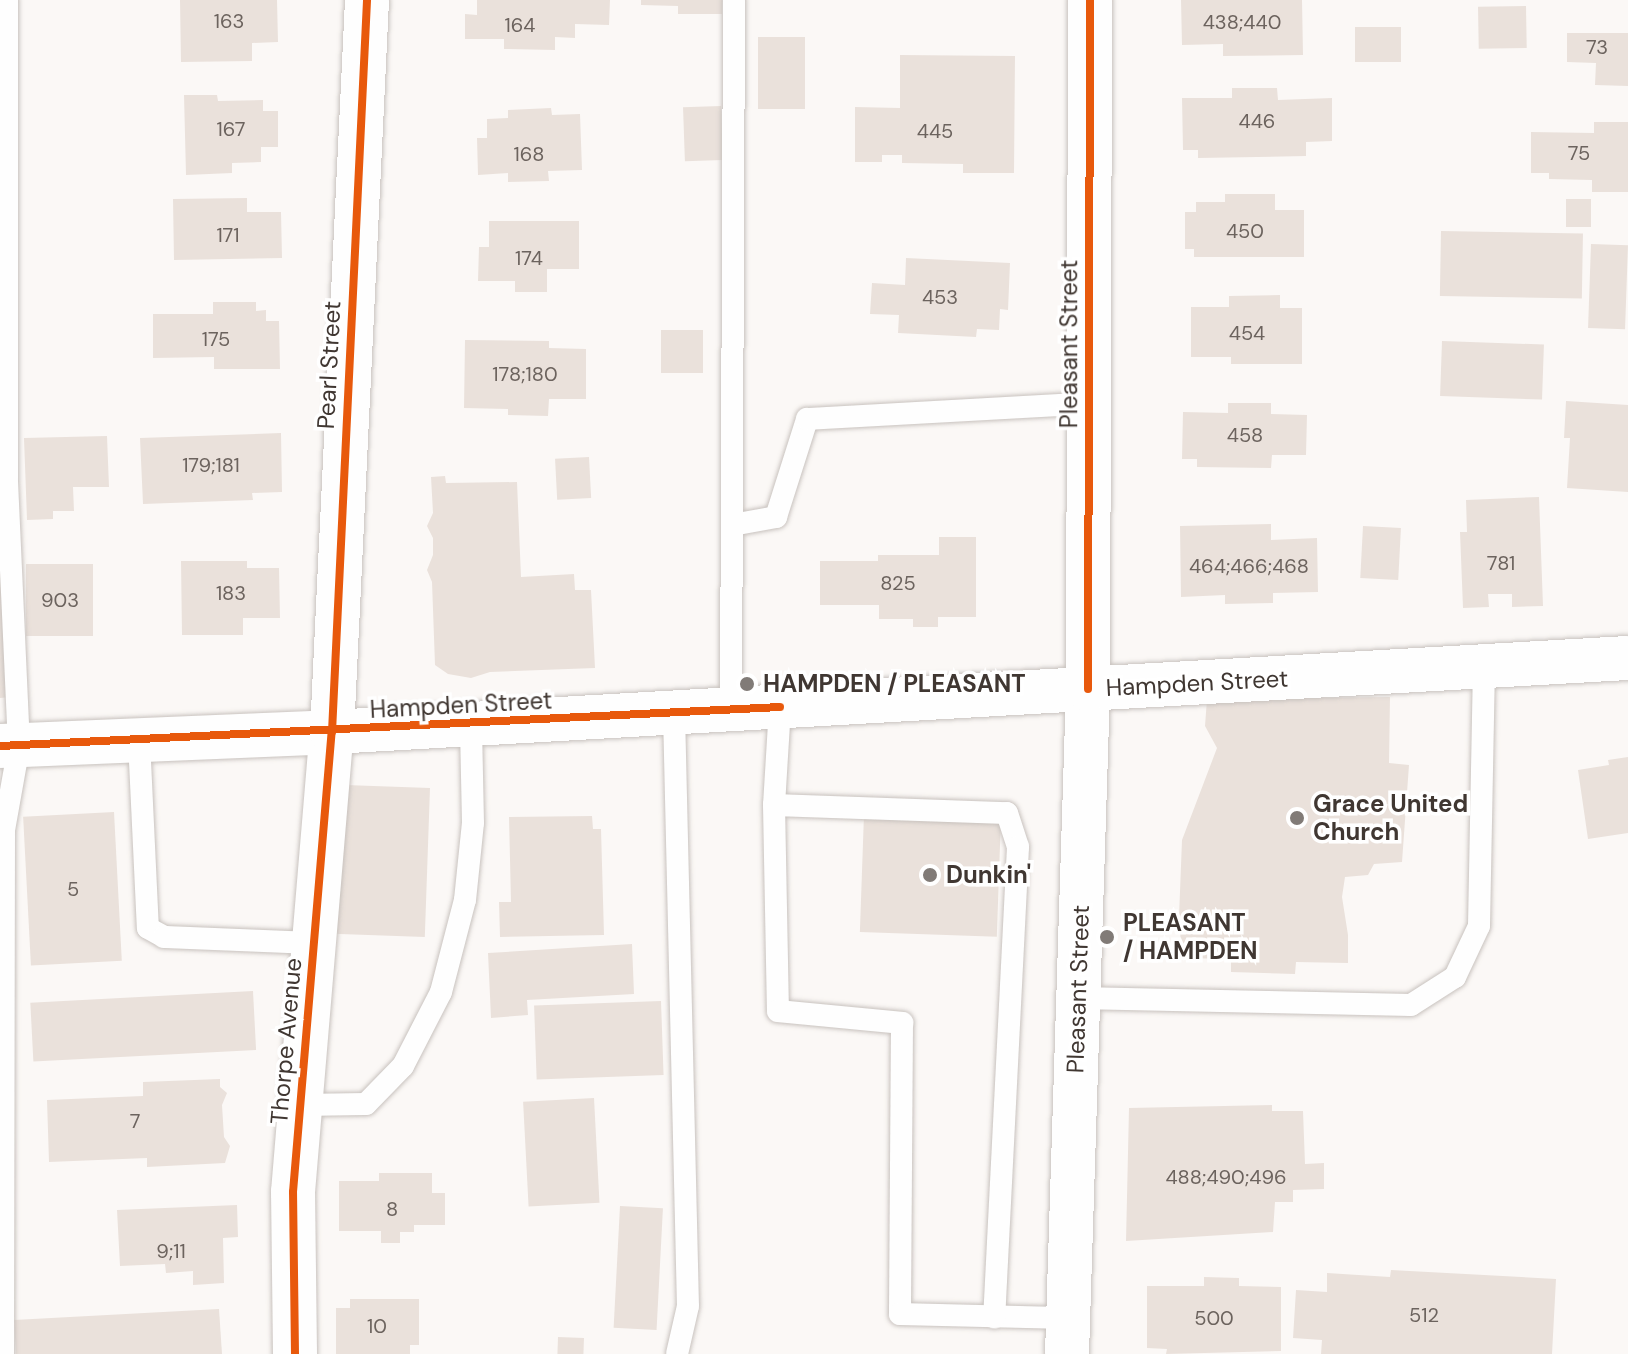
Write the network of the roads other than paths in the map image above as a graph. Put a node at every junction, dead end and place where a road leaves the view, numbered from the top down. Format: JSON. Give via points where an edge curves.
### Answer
{"nodes":[{"id":1,"x":7,"y":0,"type":"edge"},
{"id":2,"x":367,"y":0,"type":"edge"},
{"id":3,"x":734,"y":0,"type":"edge"},
{"id":4,"x":1090,"y":0,"type":"edge"},
{"id":5,"x":1089,"y":403,"type":"junction"},
{"id":6,"x":732,"y":525,"type":"junction"},
{"id":7,"x":1628,"y":658,"type":"edge"},
{"id":8,"x":1484,"y":667,"type":"junction"},
{"id":9,"x":1088,"y":689,"type":"junction"},
{"id":10,"x":780,"y":707,"type":"junction"},
{"id":11,"x":731,"y":709,"type":"junction"},
{"id":12,"x":674,"y":713,"type":"junction"},
{"id":13,"x":471,"y":724,"type":"junction"},
{"id":14,"x":332,"y":732,"type":"junction"},
{"id":15,"x":139,"y":740,"type":"junction"},
{"id":16,"x":10,"y":746,"type":"edge"},
{"id":17,"x":774,"y":805,"type":"junction"},
{"id":18,"x":314,"y":943,"type":"junction"},
{"id":19,"x":1078,"y":998,"type":"junction"},
{"id":20,"x":300,"y":1105,"type":"junction"},
{"id":21,"x":994,"y":1317,"type":"junction"},
{"id":22,"x":1067,"y":1336,"type":"edge"},
{"id":23,"x":3,"y":1354,"type":"edge"},
{"id":24,"x":295,"y":1354,"type":"edge"},
{"id":25,"x":677,"y":1354,"type":"edge"}],
"edges":[{"from":1,"to":16,"type":"lane"},
{"from":2,"to":14,"type":"main road","name":"Pearl Street"},
{"from":3,"to":6,"type":"lane"},
{"from":4,"to":5,"type":"main road","name":"Pleasant Street"},
{"from":5,"to":6,"type":"lane","via":[[807,419],[776,517]]},
{"from":5,"to":9,"type":"main road","name":"Pleasant Street"},
{"from":6,"to":11,"type":"lane"},
{"from":7,"to":8,"type":"main road","name":"Hampden Street"},
{"from":8,"to":9,"type":"main road","name":"Hampden Street"},
{"from":8,"to":19,"type":"lane","via":[[1479,926],[1455,977],[1411,1005]]},
{"from":9,"to":10,"type":"main road","name":"Hampden Street"},
{"from":9,"to":19,"type":"main road","name":"Pleasant Street"},
{"from":10,"to":11,"type":"main road","name":"Hampden Street"},
{"from":10,"to":17,"type":"lane"},
{"from":11,"to":12,"type":"main road","name":"Hampden Street"},
{"from":12,"to":13,"type":"main road","name":"Hampden Street"},
{"from":12,"to":25,"type":"lane","via":[[688,1306]]},
{"from":13,"to":14,"type":"main road","name":"Hampden Street"},
{"from":13,"to":20,"type":"lane","via":[[473,823],[465,900],[441,992],[403,1066],[366,1104]]},
{"from":14,"to":15,"type":"main road","name":"Hampden Street"},
{"from":14,"to":18,"type":"main road","name":"Thorpe Avenue"},
{"from":15,"to":16,"type":"main road","name":"Hampden Street"},
{"from":15,"to":18,"type":"lane","via":[[148,928],[164,937]]},
{"from":16,"to":23,"type":"lane","via":[[4,830]]},
{"from":17,"to":21,"type":"lane","via":[[778,1011],[902,1023],[900,1314]]},
{"from":17,"to":21,"type":"lane","via":[[1007,813],[1018,847]]},
{"from":18,"to":20,"type":"main road","name":"Thorpe Avenue"},
{"from":19,"to":22,"type":"main road","name":"Pleasant Street"},
{"from":20,"to":24,"type":"main road","name":"Thorpe Avenue","via":[[293,1192]]},
{"from":21,"to":22,"type":"lane"}]}
